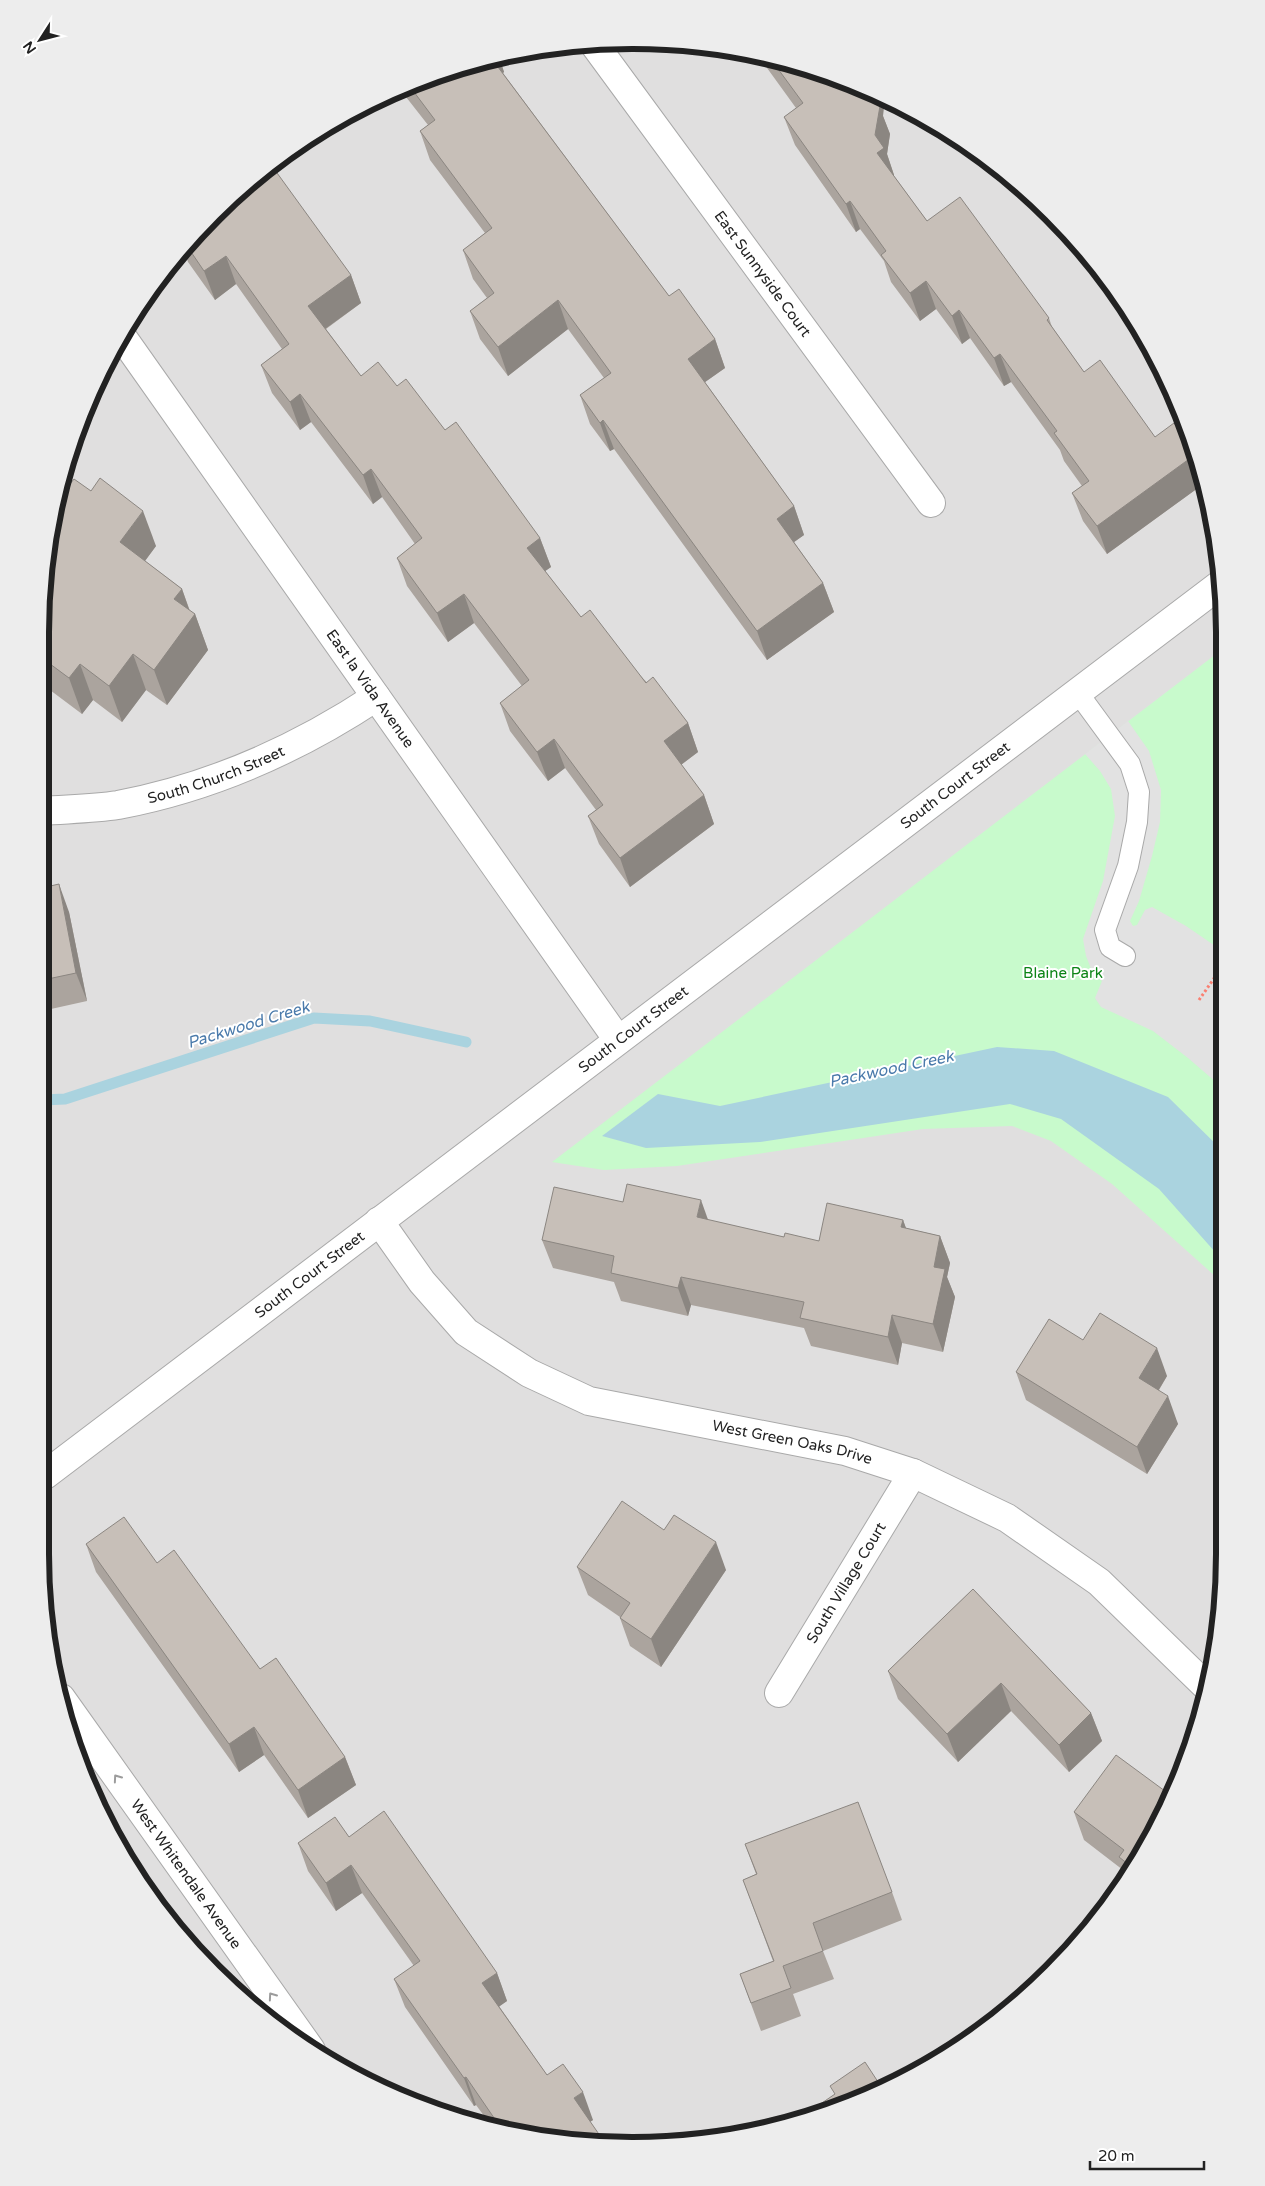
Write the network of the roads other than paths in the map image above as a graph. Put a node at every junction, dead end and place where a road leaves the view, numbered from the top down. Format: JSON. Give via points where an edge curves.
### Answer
{"nodes":[{"id":1,"x":598,"y":50,"type":"edge"},
{"id":2,"x":126,"y":343,"type":"edge"},
{"id":3,"x":931,"y":503,"type":"dead end"},
{"id":4,"x":1214,"y":589,"type":"edge"},
{"id":5,"x":1078,"y":693,"type":"junction"},
{"id":6,"x":376,"y":697,"type":"junction"},
{"id":7,"x":49,"y":811,"type":"edge"},
{"id":8,"x":1125,"y":956,"type":"dead end"},
{"id":9,"x":618,"y":1040,"type":"junction"},
{"id":10,"x":379,"y":1221,"type":"junction"},
{"id":11,"x":49,"y":1471,"type":"edge"},
{"id":12,"x":913,"y":1473,"type":"junction"},
{"id":13,"x":1202,"y":1681,"type":"edge"},
{"id":14,"x":779,"y":1694,"type":"dead end"},
{"id":15,"x":71,"y":1712,"type":"edge"},
{"id":16,"x":298,"y":2032,"type":"edge"}],
"edges":[{"from":1,"to":3,"type":"street","name":"East Sunnyside Court"},
{"from":2,"to":6,"type":"street","name":"East la Vida Avenue"},
{"from":4,"to":5,"type":"street","name":"South Court Street"},
{"from":5,"to":8,"type":"lane","via":[[1130,764],[1139,792],[1128,866],[1105,930],[1110,947]]},
{"from":5,"to":9,"type":"street","name":"South Court Street"},
{"from":6,"to":7,"type":"street","name":"South Church Street","via":[[329,728],[267,759],[188,789],[116,805]]},
{"from":6,"to":9,"type":"street","name":"East la Vida Avenue"},
{"from":9,"to":10,"type":"street","name":"South Court Street"},
{"from":10,"to":11,"type":"street","name":"South Court Street"},
{"from":10,"to":12,"type":"street","name":"West Green Oaks Drive","via":[[422,1282],[466,1332],[528,1373],[589,1401],[845,1451]]},
{"from":12,"to":13,"type":"street","name":"West Green Oaks Drive","via":[[1007,1518],[1099,1582]]},
{"from":12,"to":14,"type":"street","name":"South Village Court"},
{"from":16,"to":15,"type":"street","name":"West Whitendale Avenue","one_way":true}]}
